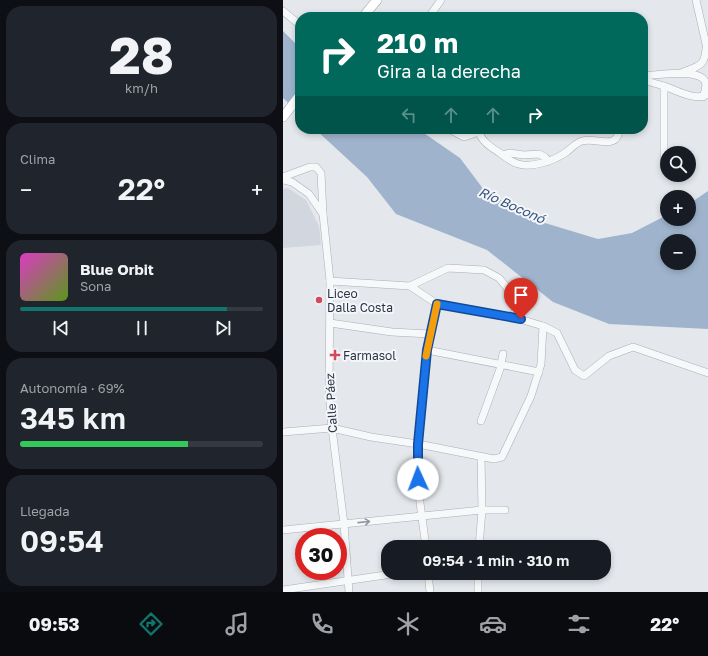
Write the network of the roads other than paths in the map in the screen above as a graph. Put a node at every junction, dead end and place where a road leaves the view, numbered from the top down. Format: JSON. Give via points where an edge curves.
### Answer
{"nodes":[{"id":1,"x":377,"y":0,"type":"edge"},
{"id":2,"x":441,"y":0,"type":"edge"},
{"id":3,"x":696,"y":0,"type":"edge"},
{"id":4,"x":283,"y":11,"type":"edge"},
{"id":5,"x":367,"y":12,"type":"edge"},
{"id":6,"x":433,"y":12,"type":"edge"},
{"id":7,"x":295,"y":21,"type":"edge"},
{"id":8,"x":705,"y":26,"type":"edge"},
{"id":9,"x":706,"y":45,"type":"junction"},
{"id":10,"x":708,"y":53,"type":"edge"},
{"id":11,"x":681,"y":73,"type":"junction"},
{"id":12,"x":648,"y":76,"type":"edge"},
{"id":13,"x":648,"y":81,"type":"edge"},
{"id":14,"x":664,"y":86,"type":"junction"},
{"id":15,"x":706,"y":96,"type":"edge"},
{"id":16,"x":295,"y":101,"type":"edge"},
{"id":17,"x":285,"y":113,"type":"edge"},
{"id":18,"x":458,"y":134,"type":"edge"},
{"id":19,"x":471,"y":134,"type":"edge"},
{"id":20,"x":480,"y":134,"type":"edge"},
{"id":21,"x":618,"y":134,"type":"edge"},
{"id":22,"x":665,"y":146,"type":"edge"},
{"id":23,"x":503,"y":155,"type":"junction"},
{"id":24,"x":548,"y":161,"type":"junction"},
{"id":25,"x":283,"y":178,"type":"edge"},
{"id":26,"x":323,"y":214,"type":"junction"},
{"id":27,"x":330,"y":281,"type":"junction"},
{"id":28,"x":410,"y":286,"type":"junction"},
{"id":29,"x":437,"y":304,"type":"junction"},
{"id":30,"x":513,"y":317,"type":"junction"},
{"id":31,"x":329,"y":323,"type":"junction"},
{"id":32,"x":543,"y":326,"type":"junction"},
{"id":33,"x":430,"y":334,"type":"junction"},
{"id":34,"x":427,"y":350,"type":"junction"},
{"id":35,"x":503,"y":354,"type":"dead end"},
{"id":36,"x":501,"y":365,"type":"junction"},
{"id":37,"x":539,"y":372,"type":"junction"},
{"id":38,"x":708,"y":373,"type":"edge"},
{"id":39,"x":481,"y":421,"type":"dead end"},
{"id":40,"x":332,"y":428,"type":"junction"},
{"id":41,"x":283,"y":432,"type":"edge"},
{"id":42,"x":418,"y":444,"type":"junction"},
{"id":43,"x":481,"y":457,"type":"junction"},
{"id":44,"x":482,"y":510,"type":"junction"},
{"id":45,"x":505,"y":510,"type":"dead end"},
{"id":46,"x":422,"y":516,"type":"junction"},
{"id":47,"x":344,"y":524,"type":"junction"},
{"id":48,"x":283,"y":530,"type":"edge"},
{"id":49,"x":425,"y":540,"type":"edge"},
{"id":50,"x":480,"y":540,"type":"edge"},
{"id":51,"x":381,"y":576,"type":"edge"},
{"id":52,"x":429,"y":580,"type":"edge"},
{"id":53,"x":478,"y":580,"type":"edge"},
{"id":54,"x":349,"y":581,"type":"junction"},
{"id":55,"x":283,"y":590,"type":"edge"},
{"id":56,"x":349,"y":592,"type":"edge"},
{"id":57,"x":430,"y":592,"type":"edge"},
{"id":58,"x":478,"y":592,"type":"edge"}],
"edges":[{"from":1,"to":5,"type":"main road"},
{"from":2,"to":6,"type":"street"},
{"from":3,"to":8,"type":"street"},
{"from":4,"to":7,"type":"street"},
{"from":8,"to":9,"type":"street"},
{"from":9,"to":10,"type":"street"},
{"from":9,"to":11,"type":"street","via":[[706,56],[699,66]]},
{"from":11,"to":12,"type":"street"},
{"from":11,"to":15,"type":"street","via":[[700,76],[705,80]]},
{"from":13,"to":14,"type":"street"},
{"from":14,"to":15,"type":"street","via":[[692,96]]},
{"from":14,"to":22,"type":"street"},
{"from":16,"to":17,"type":"main road"},
{"from":18,"to":19,"type":"street","via":[[464,137]]},
{"from":20,"to":23,"type":"street","via":[[484,142]]},
{"from":21,"to":24,"type":"street","via":[[613,141],[580,142],[564,154]]},
{"from":23,"to":24,"type":"street","via":[[539,154]]},
{"from":23,"to":24,"type":"street","via":[[517,164],[533,165]]},
{"from":25,"to":26,"type":"street","name":"Calle Páez","via":[[309,194]]},
{"from":25,"to":26,"type":"street","name":"Calle Páez","via":[[316,167],[321,173]]},
{"from":26,"to":27,"type":"street","name":"Calle Páez"},
{"from":27,"to":28,"type":"street"},
{"from":27,"to":31,"type":"street","name":"Calle Páez"},
{"from":28,"to":29,"type":"street"},
{"from":28,"to":30,"type":"street","via":[[448,268],[484,270],[499,278],[513,295],[516,308]]},
{"from":29,"to":30,"type":"street"},
{"from":29,"to":33,"type":"street"},
{"from":30,"to":32,"type":"street"},
{"from":31,"to":33,"type":"street","via":[[392,332]]},
{"from":31,"to":40,"type":"street","name":"Calle Páez"},
{"from":32,"to":37,"type":"street"},
{"from":32,"to":38,"type":"street","via":[[557,333],[575,370],[584,376],[609,356],[633,347]]},
{"from":33,"to":34,"type":"street"},
{"from":34,"to":36,"type":"street"},
{"from":34,"to":42,"type":"street"},
{"from":35,"to":36,"type":"street"},
{"from":36,"to":37,"type":"street"},
{"from":36,"to":39,"type":"street"},
{"from":37,"to":43,"type":"street","via":[[531,396],[502,457]]},
{"from":40,"to":41,"type":"street"},
{"from":40,"to":42,"type":"street"},
{"from":40,"to":47,"type":"street","name":"Calle Páez"},
{"from":42,"to":43,"type":"street"},
{"from":42,"to":46,"type":"street","via":[[417,467]]},
{"from":43,"to":44,"type":"street"},
{"from":44,"to":45,"type":"street"},
{"from":44,"to":46,"type":"street"},
{"from":44,"to":50,"type":"street"},
{"from":47,"to":46,"type":"street","one_way":true},
{"from":46,"to":49,"type":"street"},
{"from":47,"to":48,"type":"street"},
{"from":47,"to":54,"type":"street","name":"Calle Páez"},
{"from":51,"to":54,"type":"street"},
{"from":52,"to":57,"type":"street"},
{"from":53,"to":58,"type":"street"},
{"from":54,"to":55,"type":"street"},
{"from":54,"to":56,"type":"street","name":"Calle Páez"}]}
